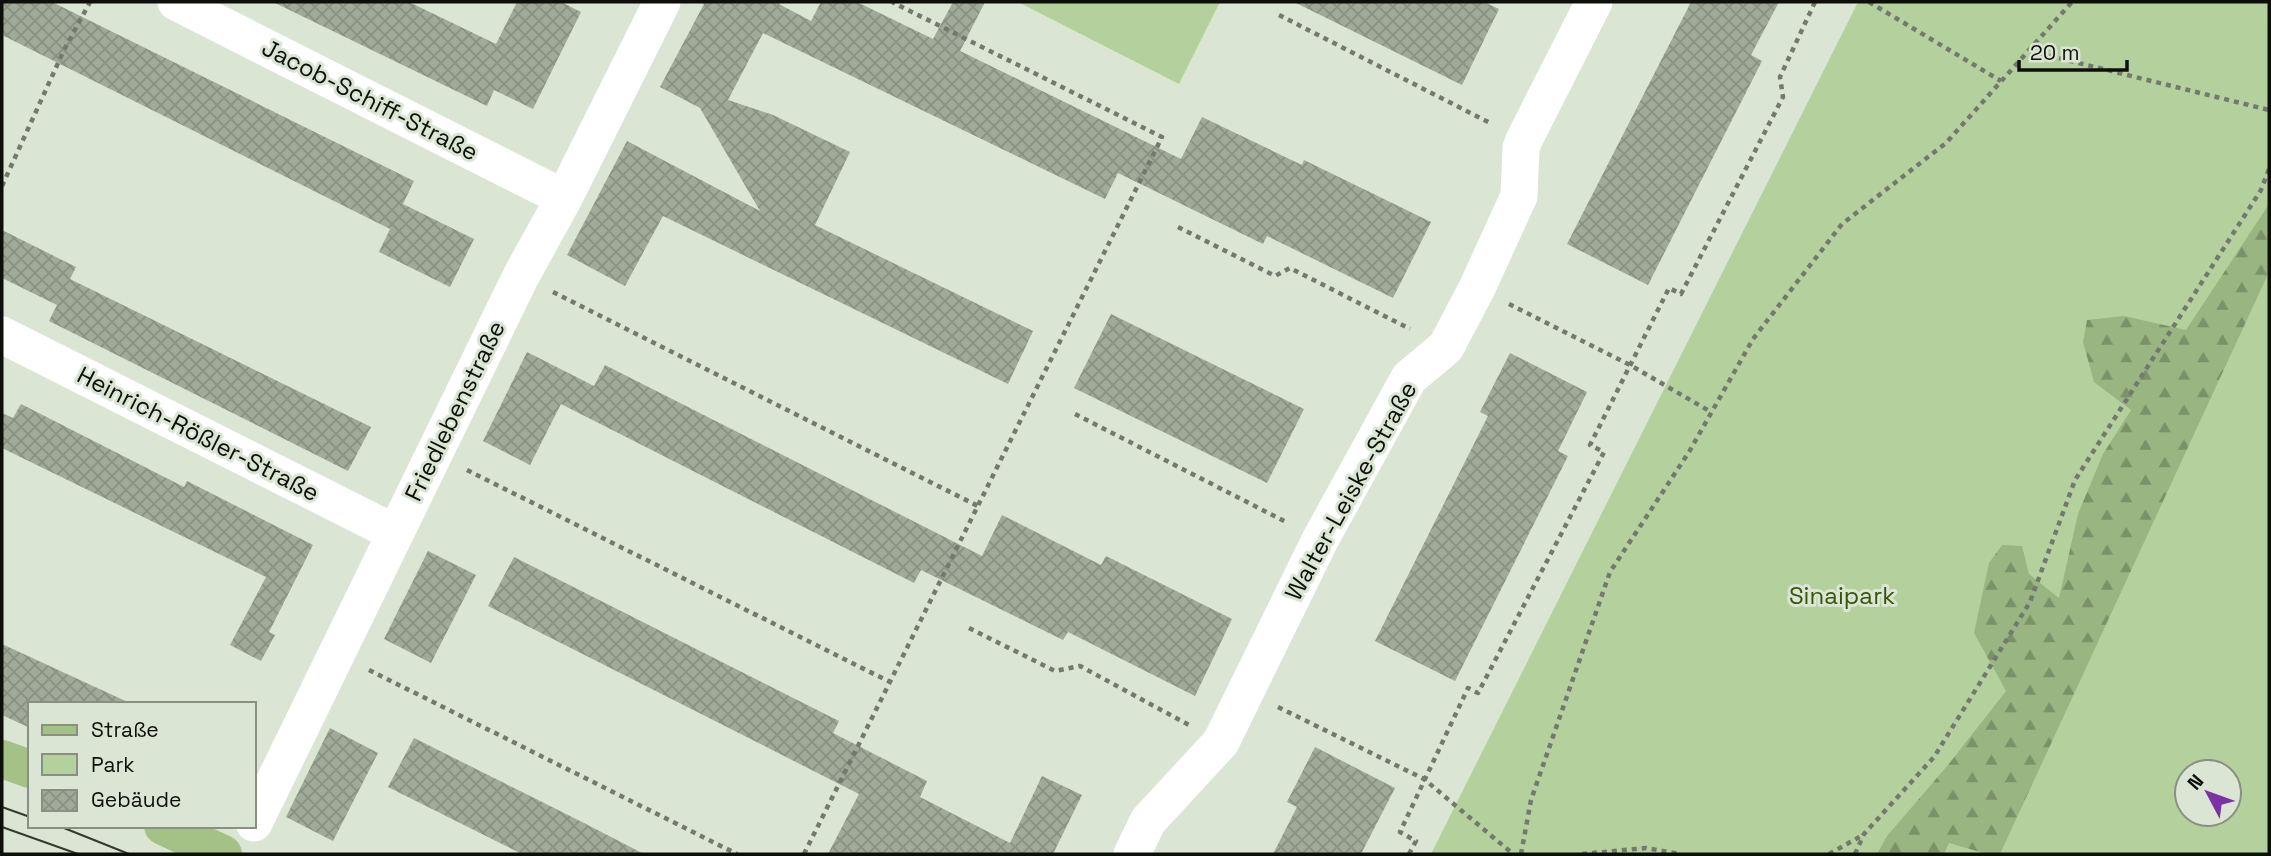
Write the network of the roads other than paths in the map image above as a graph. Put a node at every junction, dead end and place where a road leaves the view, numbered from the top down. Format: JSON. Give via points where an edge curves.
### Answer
{"nodes":[{"id":1,"x":176,"y":2,"type":"edge"},
{"id":2,"x":662,"y":2,"type":"edge"},
{"id":3,"x":1594,"y":2,"type":"edge"},
{"id":4,"x":564,"y":198,"type":"junction"},
{"id":5,"x":2,"y":335,"type":"edge"},
{"id":6,"x":395,"y":533,"type":"junction"},
{"id":7,"x":2,"y":759,"type":"edge"},
{"id":8,"x":28,"y":768,"type":"edge"},
{"id":9,"x":256,"y":819,"type":"edge"},
{"id":10,"x":167,"y":828,"type":"edge"},
{"id":11,"x":252,"y":828,"type":"edge"},
{"id":12,"x":223,"y":854,"type":"edge"},
{"id":13,"x":239,"y":854,"type":"edge"},
{"id":14,"x":1132,"y":854,"type":"edge"}],
"edges":[{"from":1,"to":4,"type":"street","name":"Jacob-Schiff-Straße"},
{"from":2,"to":4,"type":"street","name":"Friedlebenstraße"},
{"from":3,"to":14,"type":"street","name":"Walter-Leiske-Straße","via":[[1524,140],[1519,196],[1446,347],[1409,378],[1320,540],[1221,742],[1148,821]]},
{"from":4,"to":6,"type":"street","name":"Friedlebenstraße"},
{"from":5,"to":6,"type":"street","name":"Heinrich-Rößler-Straße"},
{"from":6,"to":9,"type":"street","name":"Friedlebenstraße"},
{"from":7,"to":8,"type":"main road"},
{"from":10,"to":12,"type":"main road"},
{"from":11,"to":13,"type":"street","name":"Friedlebenstraße"}]}
